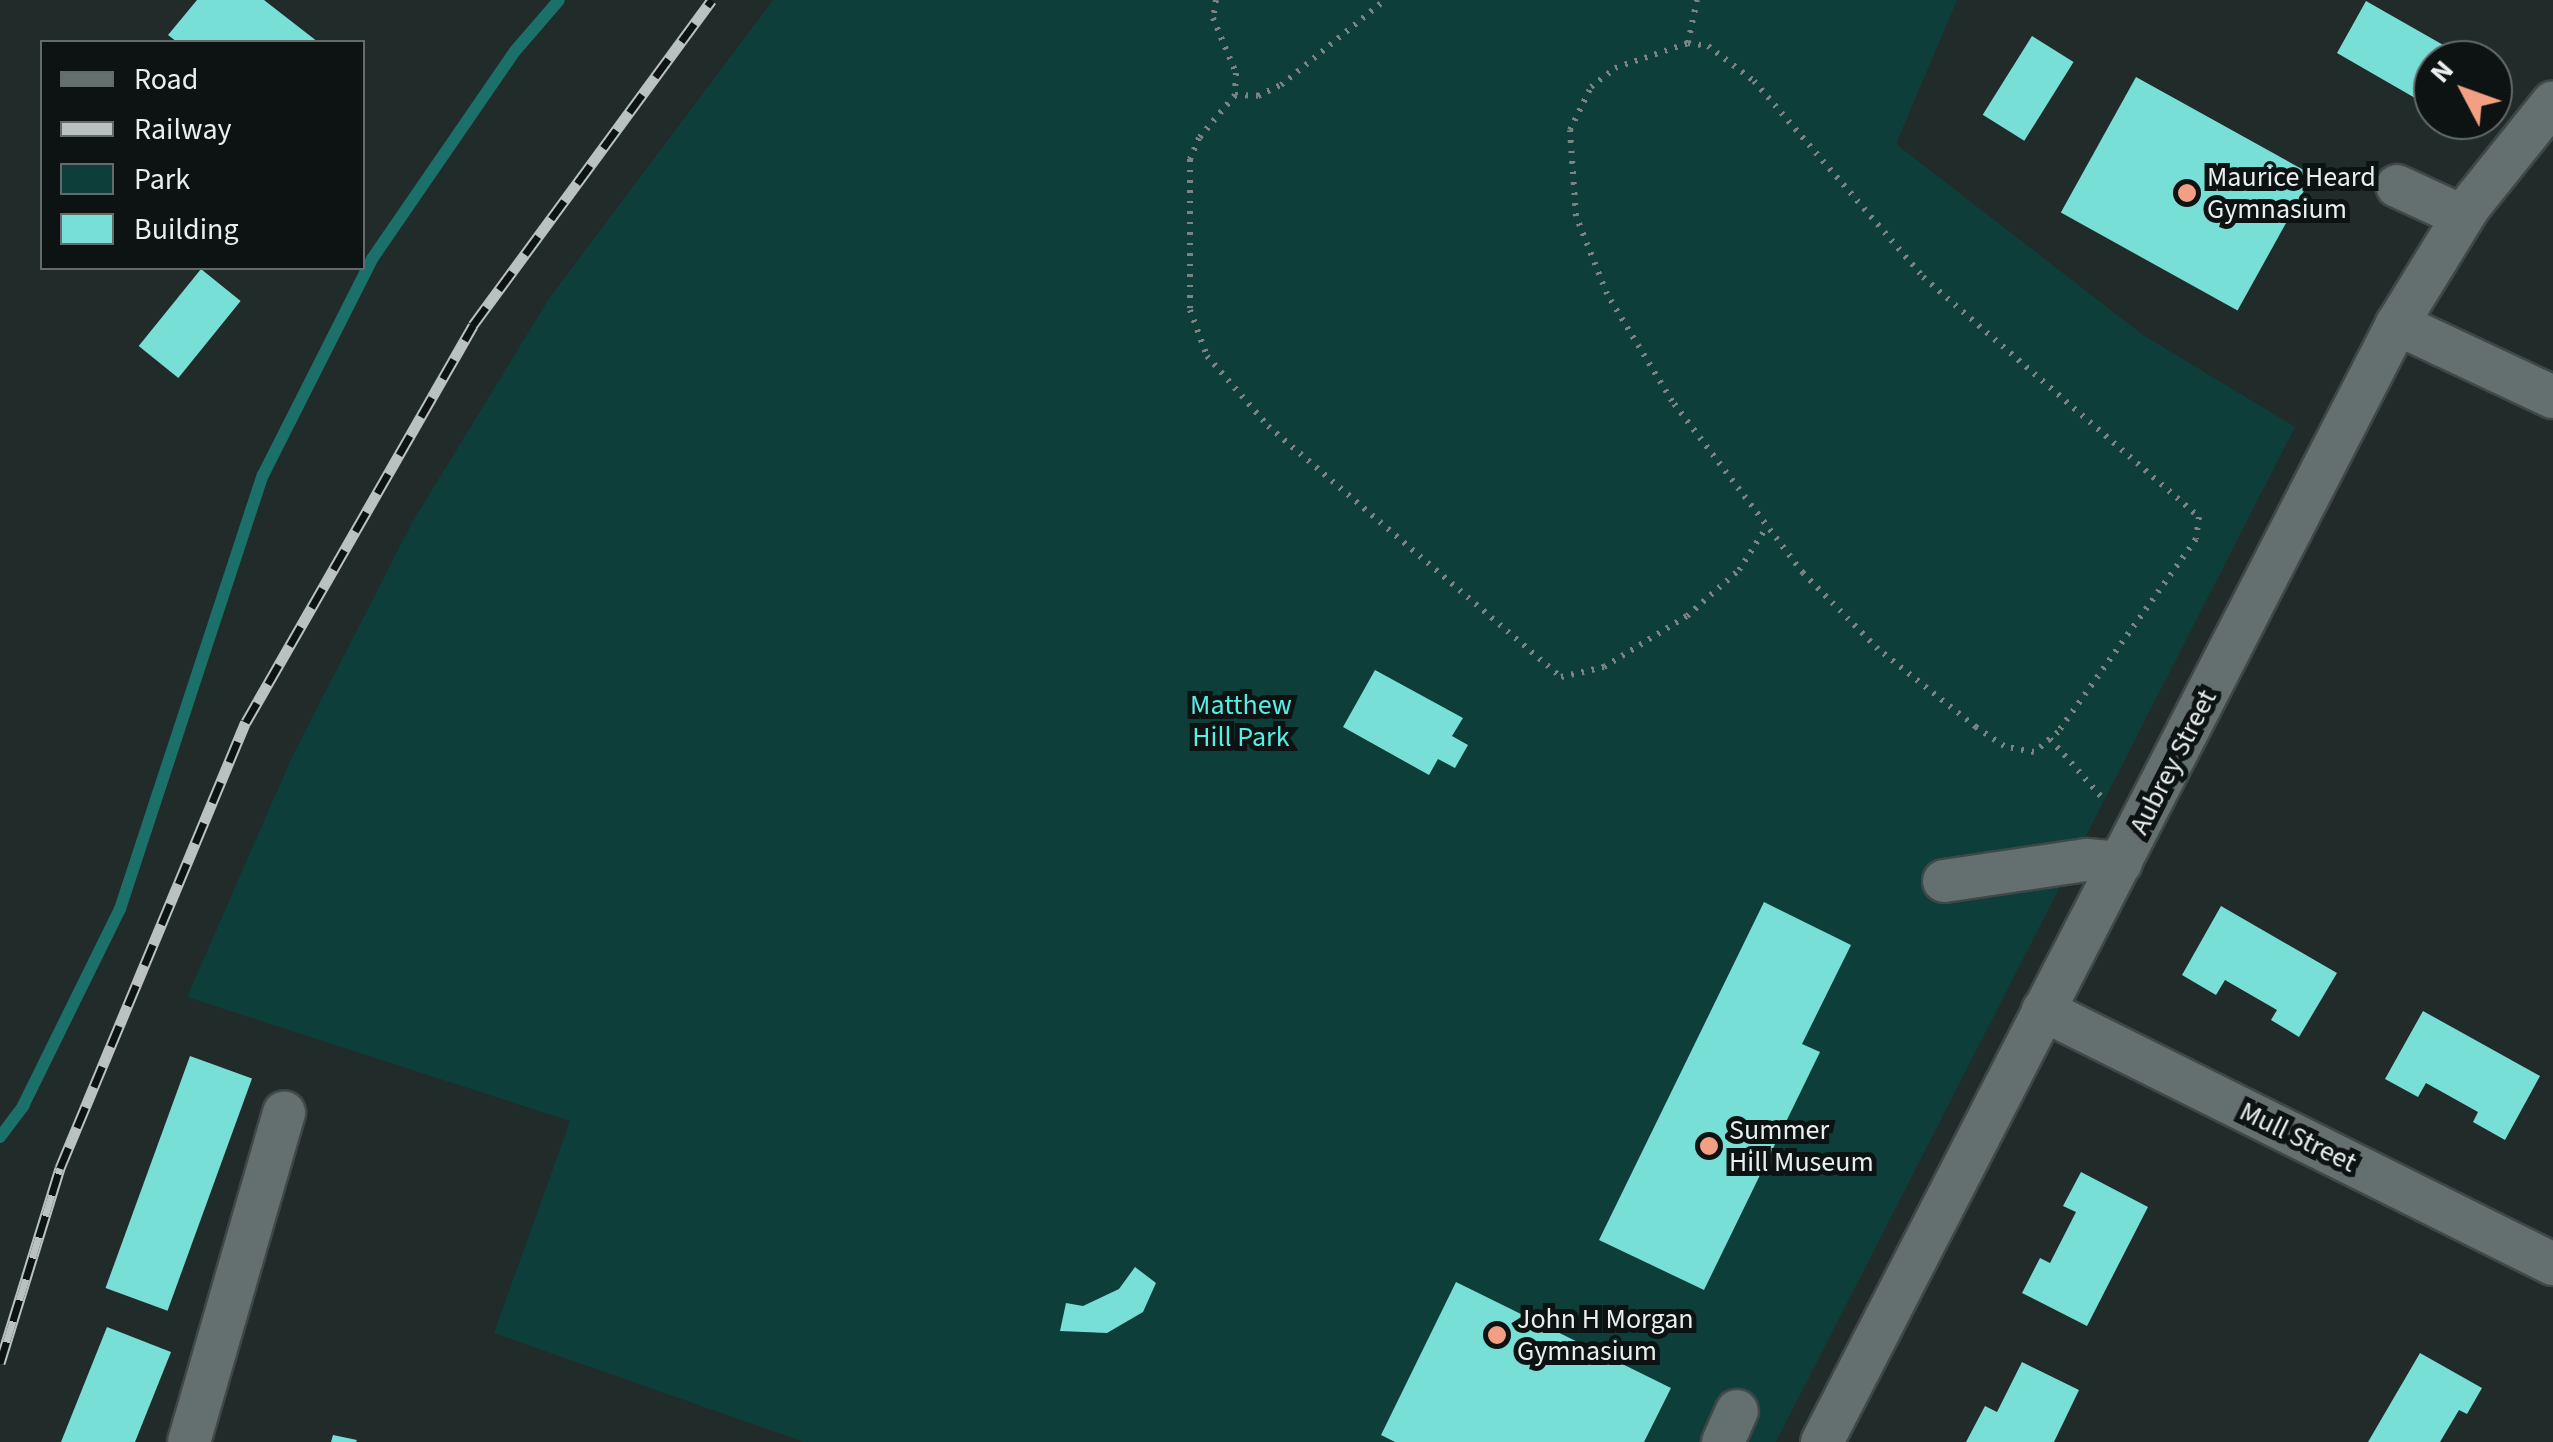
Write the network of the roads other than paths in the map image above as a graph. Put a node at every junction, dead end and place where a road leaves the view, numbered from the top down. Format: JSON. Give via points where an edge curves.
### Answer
{"nodes":[{"id":1,"x":2553,"y":102,"type":"edge"},
{"id":2,"x":2398,"y":186,"type":"dead end"},
{"id":3,"x":2462,"y":216,"type":"junction"},
{"id":4,"x":2397,"y":324,"type":"junction"},
{"id":5,"x":2553,"y":397,"type":"edge"},
{"id":6,"x":2121,"y":863,"type":"junction"},
{"id":7,"x":1944,"y":881,"type":"dead end"},
{"id":8,"x":2043,"y":1010,"type":"junction"},
{"id":9,"x":284,"y":1112,"type":"dead end"},
{"id":10,"x":2553,"y":1264,"type":"edge"},
{"id":11,"x":189,"y":1442,"type":"edge"},
{"id":12,"x":1822,"y":1442,"type":"edge"}],
"edges":[{"from":1,"to":3,"type":"street","name":"Aubrey Street"},
{"from":2,"to":3,"type":"street"},
{"from":3,"to":4,"type":"street","name":"Aubrey Street"},
{"from":4,"to":5,"type":"street"},
{"from":4,"to":6,"type":"street","name":"Aubrey Street"},
{"from":6,"to":7,"type":"street","via":[[2087,860]]},
{"from":6,"to":8,"type":"street","name":"Aubrey Street"},
{"from":8,"to":10,"type":"street","name":"Mull Street"},
{"from":8,"to":12,"type":"street","name":"Aubrey Street"},
{"from":9,"to":11,"type":"street"}]}
